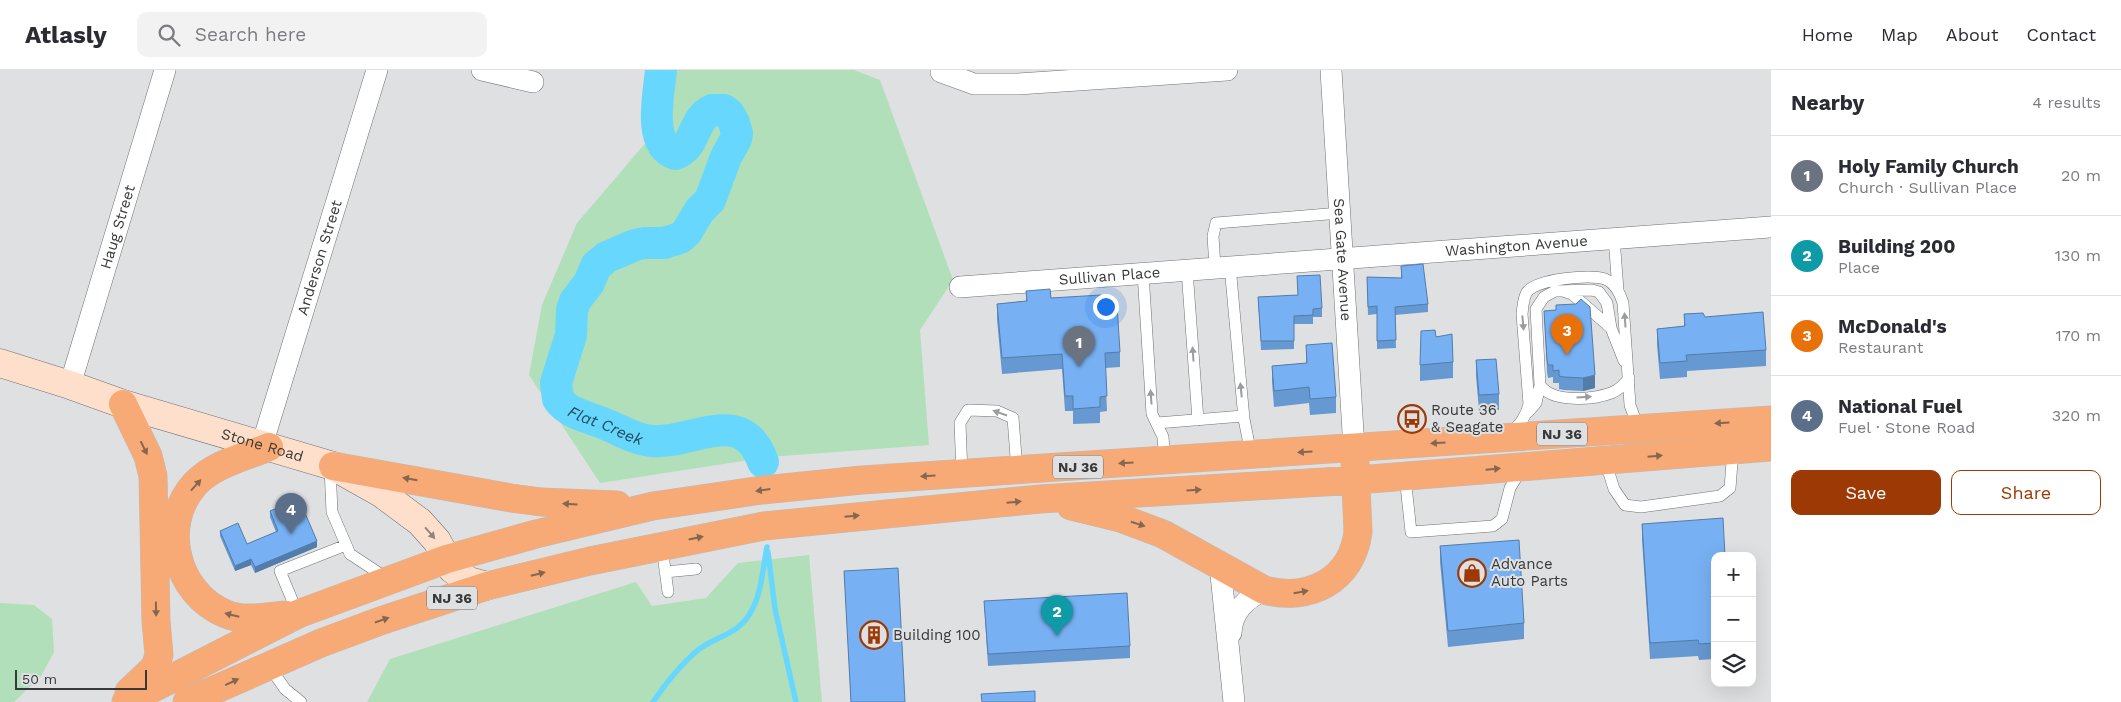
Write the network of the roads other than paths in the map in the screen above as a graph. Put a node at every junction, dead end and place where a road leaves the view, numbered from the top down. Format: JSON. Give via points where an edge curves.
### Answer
{"nodes":[{"id":1,"x":165,"y":70,"type":"edge"},
{"id":2,"x":377,"y":70,"type":"edge"},
{"id":3,"x":482,"y":70,"type":"edge"},
{"id":4,"x":1227,"y":70,"type":"edge"},
{"id":5,"x":1331,"y":70,"type":"edge"},
{"id":6,"x":941,"y":72,"type":"dead end"},
{"id":7,"x":533,"y":82,"type":"dead end"},
{"id":8,"x":1340,"y":214,"type":"junction"},
{"id":9,"x":1771,"y":227,"type":"edge"},
{"id":10,"x":1614,"y":238,"type":"junction"},
{"id":11,"x":1343,"y":257,"type":"junction"},
{"id":12,"x":1260,"y":264,"type":"joint"},
{"id":13,"x":1223,"y":267,"type":"junction"},
{"id":14,"x":1187,"y":270,"type":"junction"},
{"id":15,"x":1143,"y":273,"type":"junction"},
{"id":16,"x":960,"y":287,"type":"dead end"},
{"id":17,"x":1618,"y":290,"type":"junction"},
{"id":18,"x":1563,"y":291,"type":"junction"},
{"id":19,"x":1611,"y":328,"type":"junction"},
{"id":20,"x":0,"y":363,"type":"edge"},
{"id":21,"x":1629,"y":375,"type":"junction"},
{"id":22,"x":70,"y":384,"type":"junction"},
{"id":23,"x":1540,"y":386,"type":"junction"},
{"id":24,"x":123,"y":404,"type":"junction"},
{"id":25,"x":1527,"y":414,"type":"junction"},
{"id":26,"x":1243,"y":416,"type":"junction"},
{"id":27,"x":1198,"y":420,"type":"junction"},
{"id":28,"x":1771,"y":420,"type":"edge"},
{"id":29,"x":1157,"y":424,"type":"junction"},
{"id":30,"x":1652,"y":427,"type":"junction"},
{"id":31,"x":1506,"y":438,"type":"junction"},
{"id":32,"x":266,"y":446,"type":"junction"},
{"id":33,"x":1771,"y":447,"type":"edge"},
{"id":34,"x":1354,"y":449,"type":"junction"},
{"id":35,"x":1733,"y":450,"type":"junction"},
{"id":36,"x":1252,"y":456,"type":"junction"},
{"id":37,"x":1605,"y":460,"type":"junction"},
{"id":38,"x":1165,"y":461,"type":"junction"},
{"id":39,"x":331,"y":465,"type":"junction"},
{"id":40,"x":1523,"y":467,"type":"junction"},
{"id":41,"x":1017,"y":470,"type":"junction"},
{"id":42,"x":962,"y":474,"type":"junction"},
{"id":43,"x":1405,"y":476,"type":"junction"},
{"id":44,"x":1357,"y":480,"type":"junction"},
{"id":45,"x":1040,"y":499,"type":"junction"},
{"id":46,"x":654,"y":506,"type":"junction"},
{"id":47,"x":346,"y":545,"type":"junction"},
{"id":48,"x":661,"y":545,"type":"junction"},
{"id":49,"x":446,"y":560,"type":"junction"},
{"id":50,"x":1220,"y":565,"type":"junction"},
{"id":51,"x":696,"y":569,"type":"dead end"},
{"id":52,"x":665,"y":572,"type":"junction"},
{"id":53,"x":389,"y":580,"type":"junction"},
{"id":54,"x":487,"y":586,"type":"junction"},
{"id":55,"x":1264,"y":590,"type":"junction"},
{"id":56,"x":668,"y":592,"type":"dead end"},
{"id":57,"x":298,"y":614,"type":"junction"},
{"id":58,"x":1231,"y":658,"type":"junction"},
{"id":59,"x":268,"y":665,"type":"junction"},
{"id":60,"x":119,"y":702,"type":"edge"},
{"id":61,"x":126,"y":702,"type":"edge"},
{"id":62,"x":187,"y":702,"type":"edge"},
{"id":63,"x":301,"y":702,"type":"edge"},
{"id":64,"x":1234,"y":702,"type":"edge"}],
"edges":[{"from":1,"to":22,"type":"street","name":"Haug Street"},
{"from":2,"to":32,"type":"street","name":"Anderson Street"},
{"from":3,"to":7,"type":"street"},
{"from":4,"to":6,"type":"street","via":[[1018,84],[974,84]]},
{"from":5,"to":8,"type":"street","name":"Sea Gate Avenue"},
{"from":8,"to":11,"type":"street","name":"Sea Gate Avenue"},
{"from":8,"to":13,"type":"lane","via":[[1216,223],[1213,236]]},
{"from":9,"to":10,"type":"street","name":"Washington Avenue"},
{"from":10,"to":11,"type":"street","name":"Washington Avenue"},
{"from":10,"to":17,"type":"lane"},
{"from":11,"to":12,"type":"street","name":"Washington Avenue"},
{"from":11,"to":34,"type":"street","name":"Sea Gate Avenue"},
{"from":12,"to":13,"type":"street","name":"Sullivan Place"},
{"from":13,"to":14,"type":"street","name":"Sullivan Place"},
{"from":26,"to":13,"type":"lane","one_way":true},
{"from":14,"to":15,"type":"street","name":"Sullivan Place"},
{"from":27,"to":14,"type":"lane","one_way":true},
{"from":15,"to":16,"type":"street","name":"Sullivan Place"},
{"from":29,"to":15,"type":"lane","one_way":true,"via":[[1152,414]]},
{"from":21,"to":17,"type":"lane","one_way":true,"via":[[1623,302]]},
{"from":17,"to":25,"type":"lane","one_way":true,"via":[[1604,279],[1591,277],[1545,281],[1527,292],[1522,314]]},
{"from":18,"to":19,"type":"lane","via":[[1572,294]]},
{"from":18,"to":19,"type":"lane","via":[[1599,292],[1607,303]]},
{"from":18,"to":23,"type":"lane","via":[[1549,293],[1536,309]]},
{"from":19,"to":21,"type":"lane"},
{"from":20,"to":22,"type":"main road","name":"Stone Road"},
{"from":23,"to":21,"type":"lane","one_way":true,"via":[[1555,396],[1595,396],[1617,390]]},
{"from":21,"to":30,"type":"lane","via":[[1632,413],[1635,419]]},
{"from":22,"to":24,"type":"main road","name":"Stone Road"},
{"from":23,"to":25,"type":"lane","via":[[1536,403]]},
{"from":24,"to":32,"type":"main road","name":"Stone Road"},
{"from":24,"to":60,"type":"highway","one_way":true,"via":[[148,456],[153,476],[156,621],[160,650],[155,667]]},
{"from":25,"to":31,"type":"lane"},
{"from":26,"to":27,"type":"lane"},
{"from":26,"to":36,"type":"lane"},
{"from":27,"to":29,"type":"lane"},
{"from":28,"to":30,"type":"highway","number":"NJ 36","one_way":true},
{"from":29,"to":38,"type":"lane","via":[[1163,437]]},
{"from":30,"to":31,"type":"highway","number":"NJ 36"},
{"from":31,"to":34,"type":"highway","number":"NJ 36","one_way":true},
{"from":32,"to":39,"type":"main road","name":"Stone Road"},
{"from":57,"to":32,"type":"highway","one_way":true,"via":[[237,618],[210,606],[188,584],[175,549],[178,515],[195,485],[208,472]]},
{"from":33,"to":35,"type":"highway","number":"NJ 36"},
{"from":34,"to":36,"type":"highway","number":"NJ 36","one_way":true},
{"from":34,"to":44,"type":"highway"},
{"from":37,"to":35,"type":"highway","number":"NJ 36","one_way":true},
{"from":35,"to":37,"type":"lane","via":[[1730,488],[1720,496],[1642,507],[1625,505],[1614,489]]},
{"from":36,"to":38,"type":"highway","number":"NJ 36"},
{"from":37,"to":40,"type":"highway","number":"NJ 36"},
{"from":38,"to":41,"type":"highway","number":"NJ 36","one_way":true},
{"from":46,"to":39,"type":"highway","one_way":true,"via":[[526,500]]},
{"from":39,"to":47,"type":"lane","via":[[332,512]]},
{"from":39,"to":49,"type":"main road","name":"Stone Road","one_way":true,"via":[[381,492],[420,522],[437,541]]},
{"from":43,"to":40,"type":"highway","number":"NJ 36","one_way":true},
{"from":40,"to":43,"type":"lane","via":[[1510,488],[1502,519],[1493,526],[1484,527],[1411,532]]},
{"from":41,"to":42,"type":"highway","number":"NJ 36"},
{"from":41,"to":42,"type":"lane","one_way":true,"via":[[1013,418],[996,410],[968,410],[960,424]]},
{"from":42,"to":46,"type":"highway","number":"NJ 36","one_way":true,"via":[[801,485]]},
{"from":43,"to":44,"type":"highway","number":"NJ 36"},
{"from":45,"to":44,"type":"highway","number":"NJ 36","one_way":true},
{"from":55,"to":44,"type":"highway","one_way":true,"via":[[1282,594],[1303,592],[1329,582],[1344,569],[1354,551],[1358,532]]},
{"from":48,"to":45,"type":"highway","number":"NJ 36","one_way":true,"via":[[803,520]]},
{"from":45,"to":50,"type":"highway","one_way":true,"via":[[1144,526]]},
{"from":46,"to":49,"type":"highway","number":"NJ 36","via":[[536,534]]},
{"from":47,"to":53,"type":"lane","via":[[350,554]]},
{"from":47,"to":57,"type":"lane","via":[[280,571]]},
{"from":48,"to":52,"type":"lane"},
{"from":54,"to":48,"type":"highway","number":"NJ 36","one_way":true},
{"from":49,"to":53,"type":"highway","number":"NJ 36"},
{"from":49,"to":54,"type":"main road","name":"Stone Road","via":[[461,577]]},
{"from":50,"to":55,"type":"highway"},
{"from":50,"to":58,"type":"street"},
{"from":51,"to":52,"type":"lane"},
{"from":52,"to":56,"type":"lane"},
{"from":53,"to":57,"type":"highway","number":"NJ 36"},
{"from":59,"to":54,"type":"highway","number":"NJ 36","one_way":true,"via":[[383,620]]},
{"from":55,"to":58,"type":"street","via":[[1244,602],[1236,615],[1231,629]]},
{"from":57,"to":61,"type":"highway","number":"NJ 36"},
{"from":58,"to":64,"type":"street"},
{"from":62,"to":59,"type":"highway","number":"NJ 36","one_way":true},
{"from":59,"to":63,"type":"lane","via":[[285,689]]}]}
